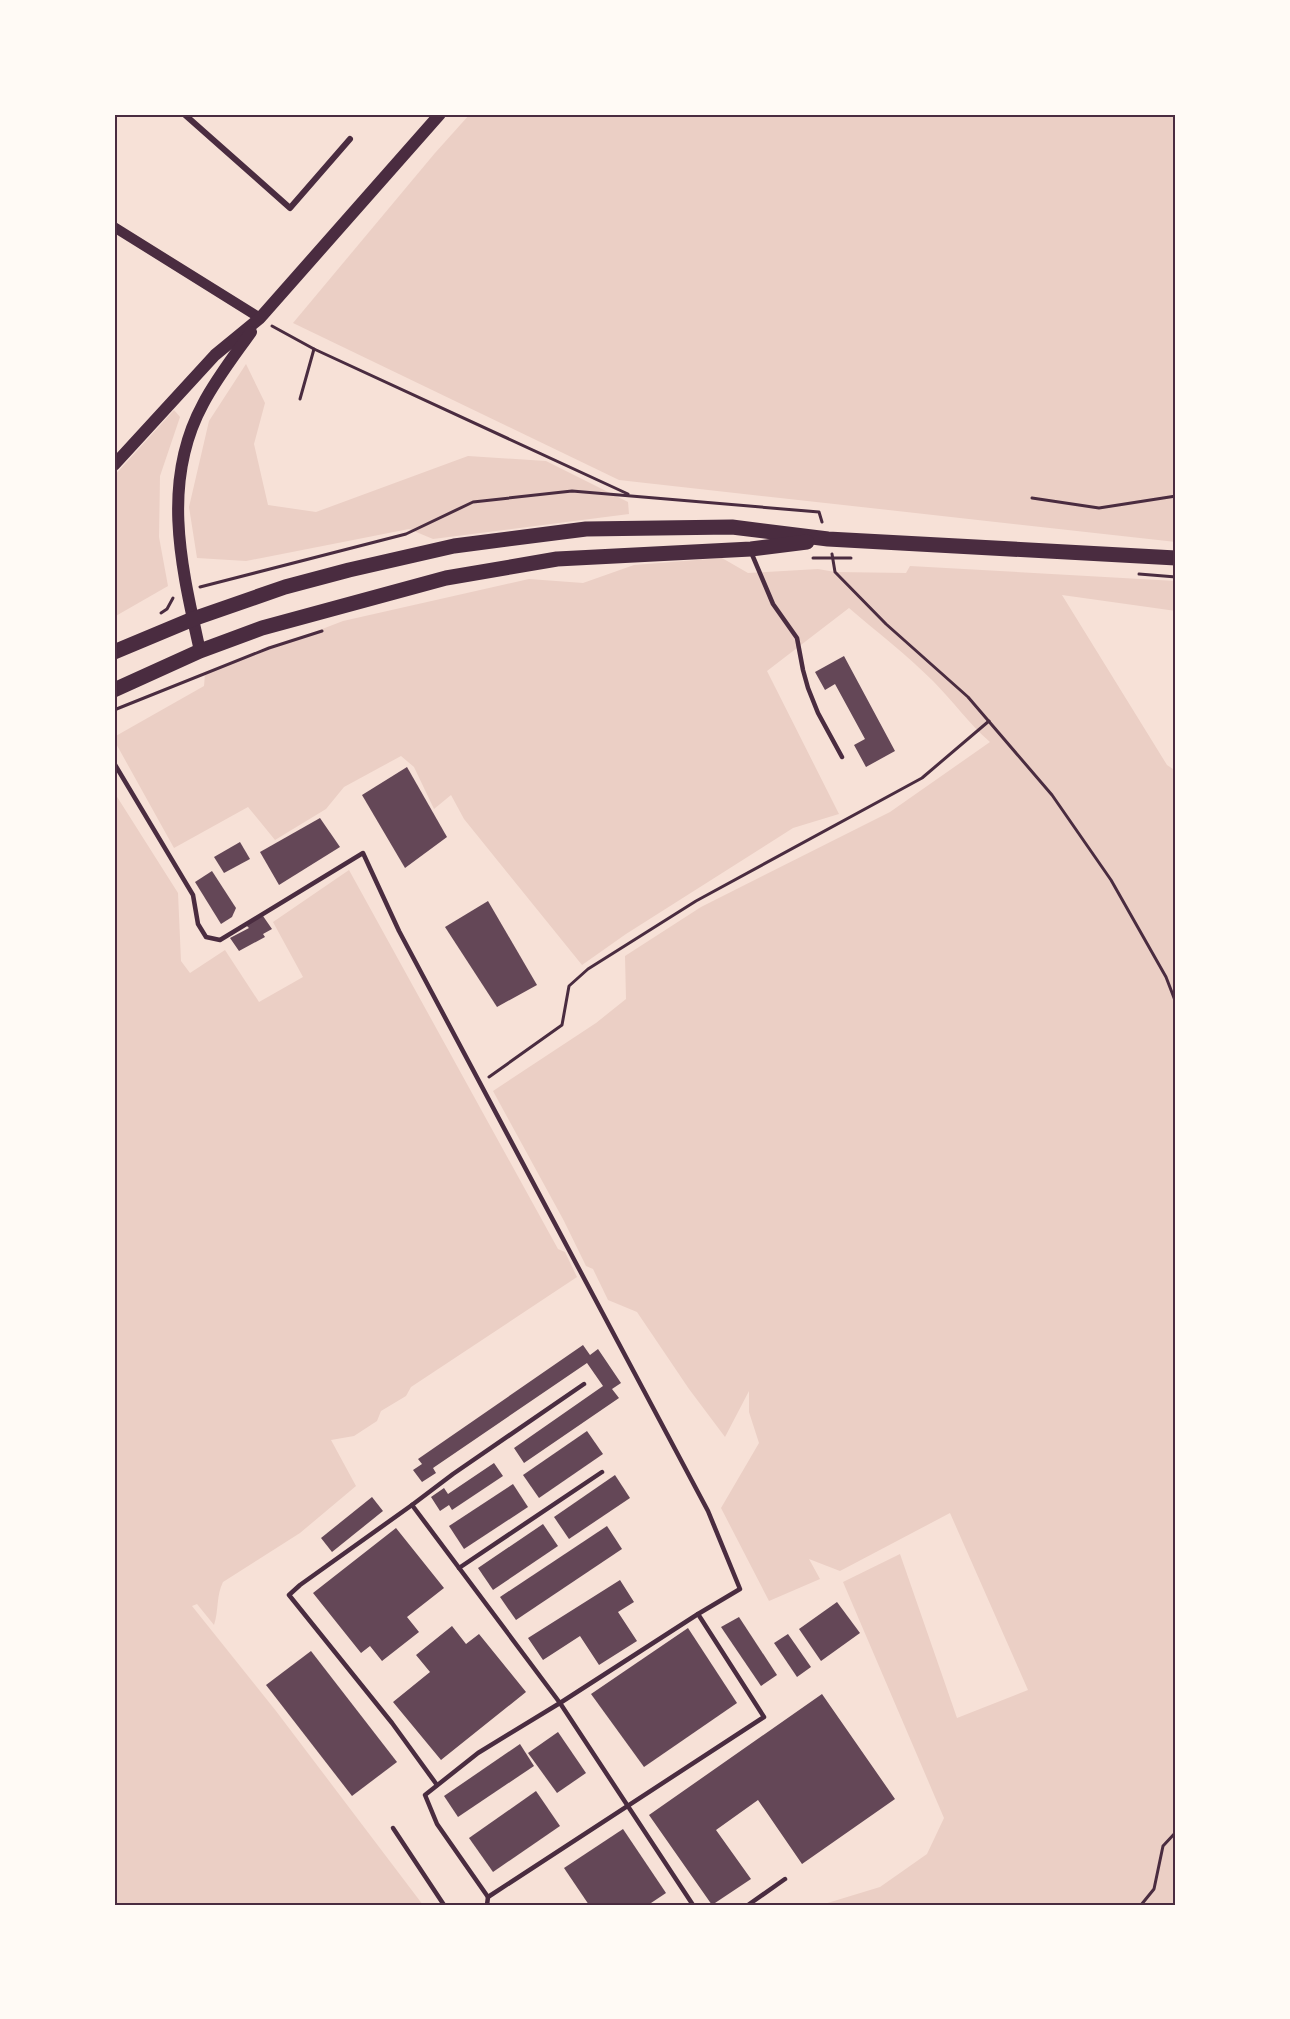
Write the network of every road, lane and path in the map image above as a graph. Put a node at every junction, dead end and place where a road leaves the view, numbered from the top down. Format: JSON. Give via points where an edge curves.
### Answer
{"nodes":[{"id":1,"x":184,"y":114,"type":"edge"},
{"id":2,"x":440,"y":114,"type":"edge"},
{"id":3,"x":350,"y":139,"type":"dead end"},
{"id":4,"x":114,"y":227,"type":"edge"},
{"id":5,"x":260,"y":318,"type":"junction"},
{"id":6,"x":314,"y":349,"type":"junction"},
{"id":7,"x":300,"y":399,"type":"dead end"},
{"id":8,"x":114,"y":465,"type":"edge"},
{"id":9,"x":630,"y":495,"type":"dead end"},
{"id":10,"x":1176,"y":496,"type":"edge"},
{"id":11,"x":1032,"y":498,"type":"dead end"},
{"id":12,"x":828,"y":539,"type":"junction"},
{"id":13,"x":751,"y":549,"type":"junction"},
{"id":14,"x":810,"y":558,"type":"dead end"},
{"id":15,"x":833,"y":558,"type":"junction"},
{"id":16,"x":857,"y":558,"type":"dead end"},
{"id":17,"x":1176,"y":558,"type":"edge"},
{"id":18,"x":1130,"y":573,"type":"dead end"},
{"id":19,"x":1176,"y":577,"type":"edge"},
{"id":20,"x":193,"y":619,"type":"junction"},
{"id":21,"x":322,"y":630,"type":"dead end"},
{"id":22,"x":200,"y":651,"type":"junction"},
{"id":23,"x":114,"y":652,"type":"edge"},
{"id":24,"x":114,"y":690,"type":"edge"},
{"id":25,"x":114,"y":710,"type":"edge"},
{"id":26,"x":989,"y":721,"type":"junction"},
{"id":27,"x":842,"y":758,"type":"dead end"},
{"id":28,"x":114,"y":763,"type":"edge"},
{"id":29,"x":1176,"y":1004,"type":"edge"},
{"id":30,"x":480,"y":1083,"type":"junction"},
{"id":31,"x":584,"y":1384,"type":"dead end"},
{"id":32,"x":602,"y":1472,"type":"dead end"},
{"id":33,"x":412,"y":1505,"type":"junction"},
{"id":34,"x":459,"y":1568,"type":"junction"},
{"id":35,"x":698,"y":1614,"type":"junction"},
{"id":36,"x":560,"y":1703,"type":"junction"},
{"id":37,"x":436,"y":1785,"type":"junction"},
{"id":38,"x":626,"y":1805,"type":"junction"},
{"id":39,"x":393,"y":1828,"type":"dead end"},
{"id":40,"x":1176,"y":1832,"type":"edge"},
{"id":41,"x":785,"y":1879,"type":"dead end"},
{"id":42,"x":488,"y":1897,"type":"junction"},
{"id":43,"x":444,"y":1905,"type":"edge"},
{"id":44,"x":487,"y":1905,"type":"edge"},
{"id":45,"x":693,"y":1905,"type":"edge"},
{"id":46,"x":748,"y":1905,"type":"edge"},
{"id":47,"x":1142,"y":1905,"type":"edge"}],
"edges":[{"from":1,"to":3,"type":"street","via":[[290,208]]},
{"from":2,"to":5,"type":"main road"},
{"from":4,"to":5,"type":"street"},
{"from":5,"to":6,"type":"path"},
{"from":5,"to":8,"type":"main road","via":[[215,355]]},
{"from":5,"to":20,"type":"main road","via":[[202,406],[184,453],[177,517]]},
{"from":6,"to":7,"type":"path"},
{"from":6,"to":9,"type":"path"},
{"from":10,"to":11,"type":"path","via":[[1099,508]]},
{"from":12,"to":13,"type":"main road"},
{"from":12,"to":15,"type":"path"},
{"from":12,"to":17,"type":"main road"},
{"from":12,"to":20,"type":"main road","via":[[732,526],[586,529],[502,539],[349,570]]},
{"from":13,"to":22,"type":"main road","via":[[557,559],[446,578],[262,628]]},
{"from":13,"to":27,"type":"lane","via":[[773,604],[797,638],[808,688]]},
{"from":14,"to":15,"type":"path"},
{"from":15,"to":16,"type":"path"},
{"from":15,"to":26,"type":"path","via":[[835,572]]},
{"from":18,"to":19,"type":"path"},
{"from":20,"to":22,"type":"main road"},
{"from":20,"to":23,"type":"main road"},
{"from":21,"to":25,"type":"path"},
{"from":22,"to":24,"type":"main road"},
{"from":26,"to":29,"type":"path","via":[[1052,795],[1111,880],[1166,976]]},
{"from":26,"to":30,"type":"path","via":[[922,778],[696,901],[588,969],[569,986],[562,1025]]},
{"from":28,"to":30,"type":"lane","via":[[193,896],[198,924],[206,937],[220,940],[363,853],[399,931]]},
{"from":30,"to":35,"type":"lane","via":[[720,1540],[740,1589]]},
{"from":31,"to":33,"type":"lane"},
{"from":32,"to":34,"type":"lane"},
{"from":33,"to":34,"type":"lane"},
{"from":33,"to":37,"type":"lane","via":[[289,1595],[392,1723]]},
{"from":34,"to":36,"type":"lane"},
{"from":35,"to":36,"type":"lane"},
{"from":35,"to":38,"type":"lane","via":[[764,1717]]},
{"from":36,"to":37,"type":"lane","via":[[478,1753]]},
{"from":36,"to":38,"type":"lane"},
{"from":37,"to":42,"type":"lane","via":[[425,1795],[437,1824]]},
{"from":38,"to":42,"type":"lane"},
{"from":38,"to":45,"type":"lane"},
{"from":39,"to":43,"type":"lane"},
{"from":40,"to":47,"type":"path","via":[[1163,1846],[1154,1890]]},
{"from":41,"to":46,"type":"lane"},
{"from":42,"to":44,"type":"lane"}]}
